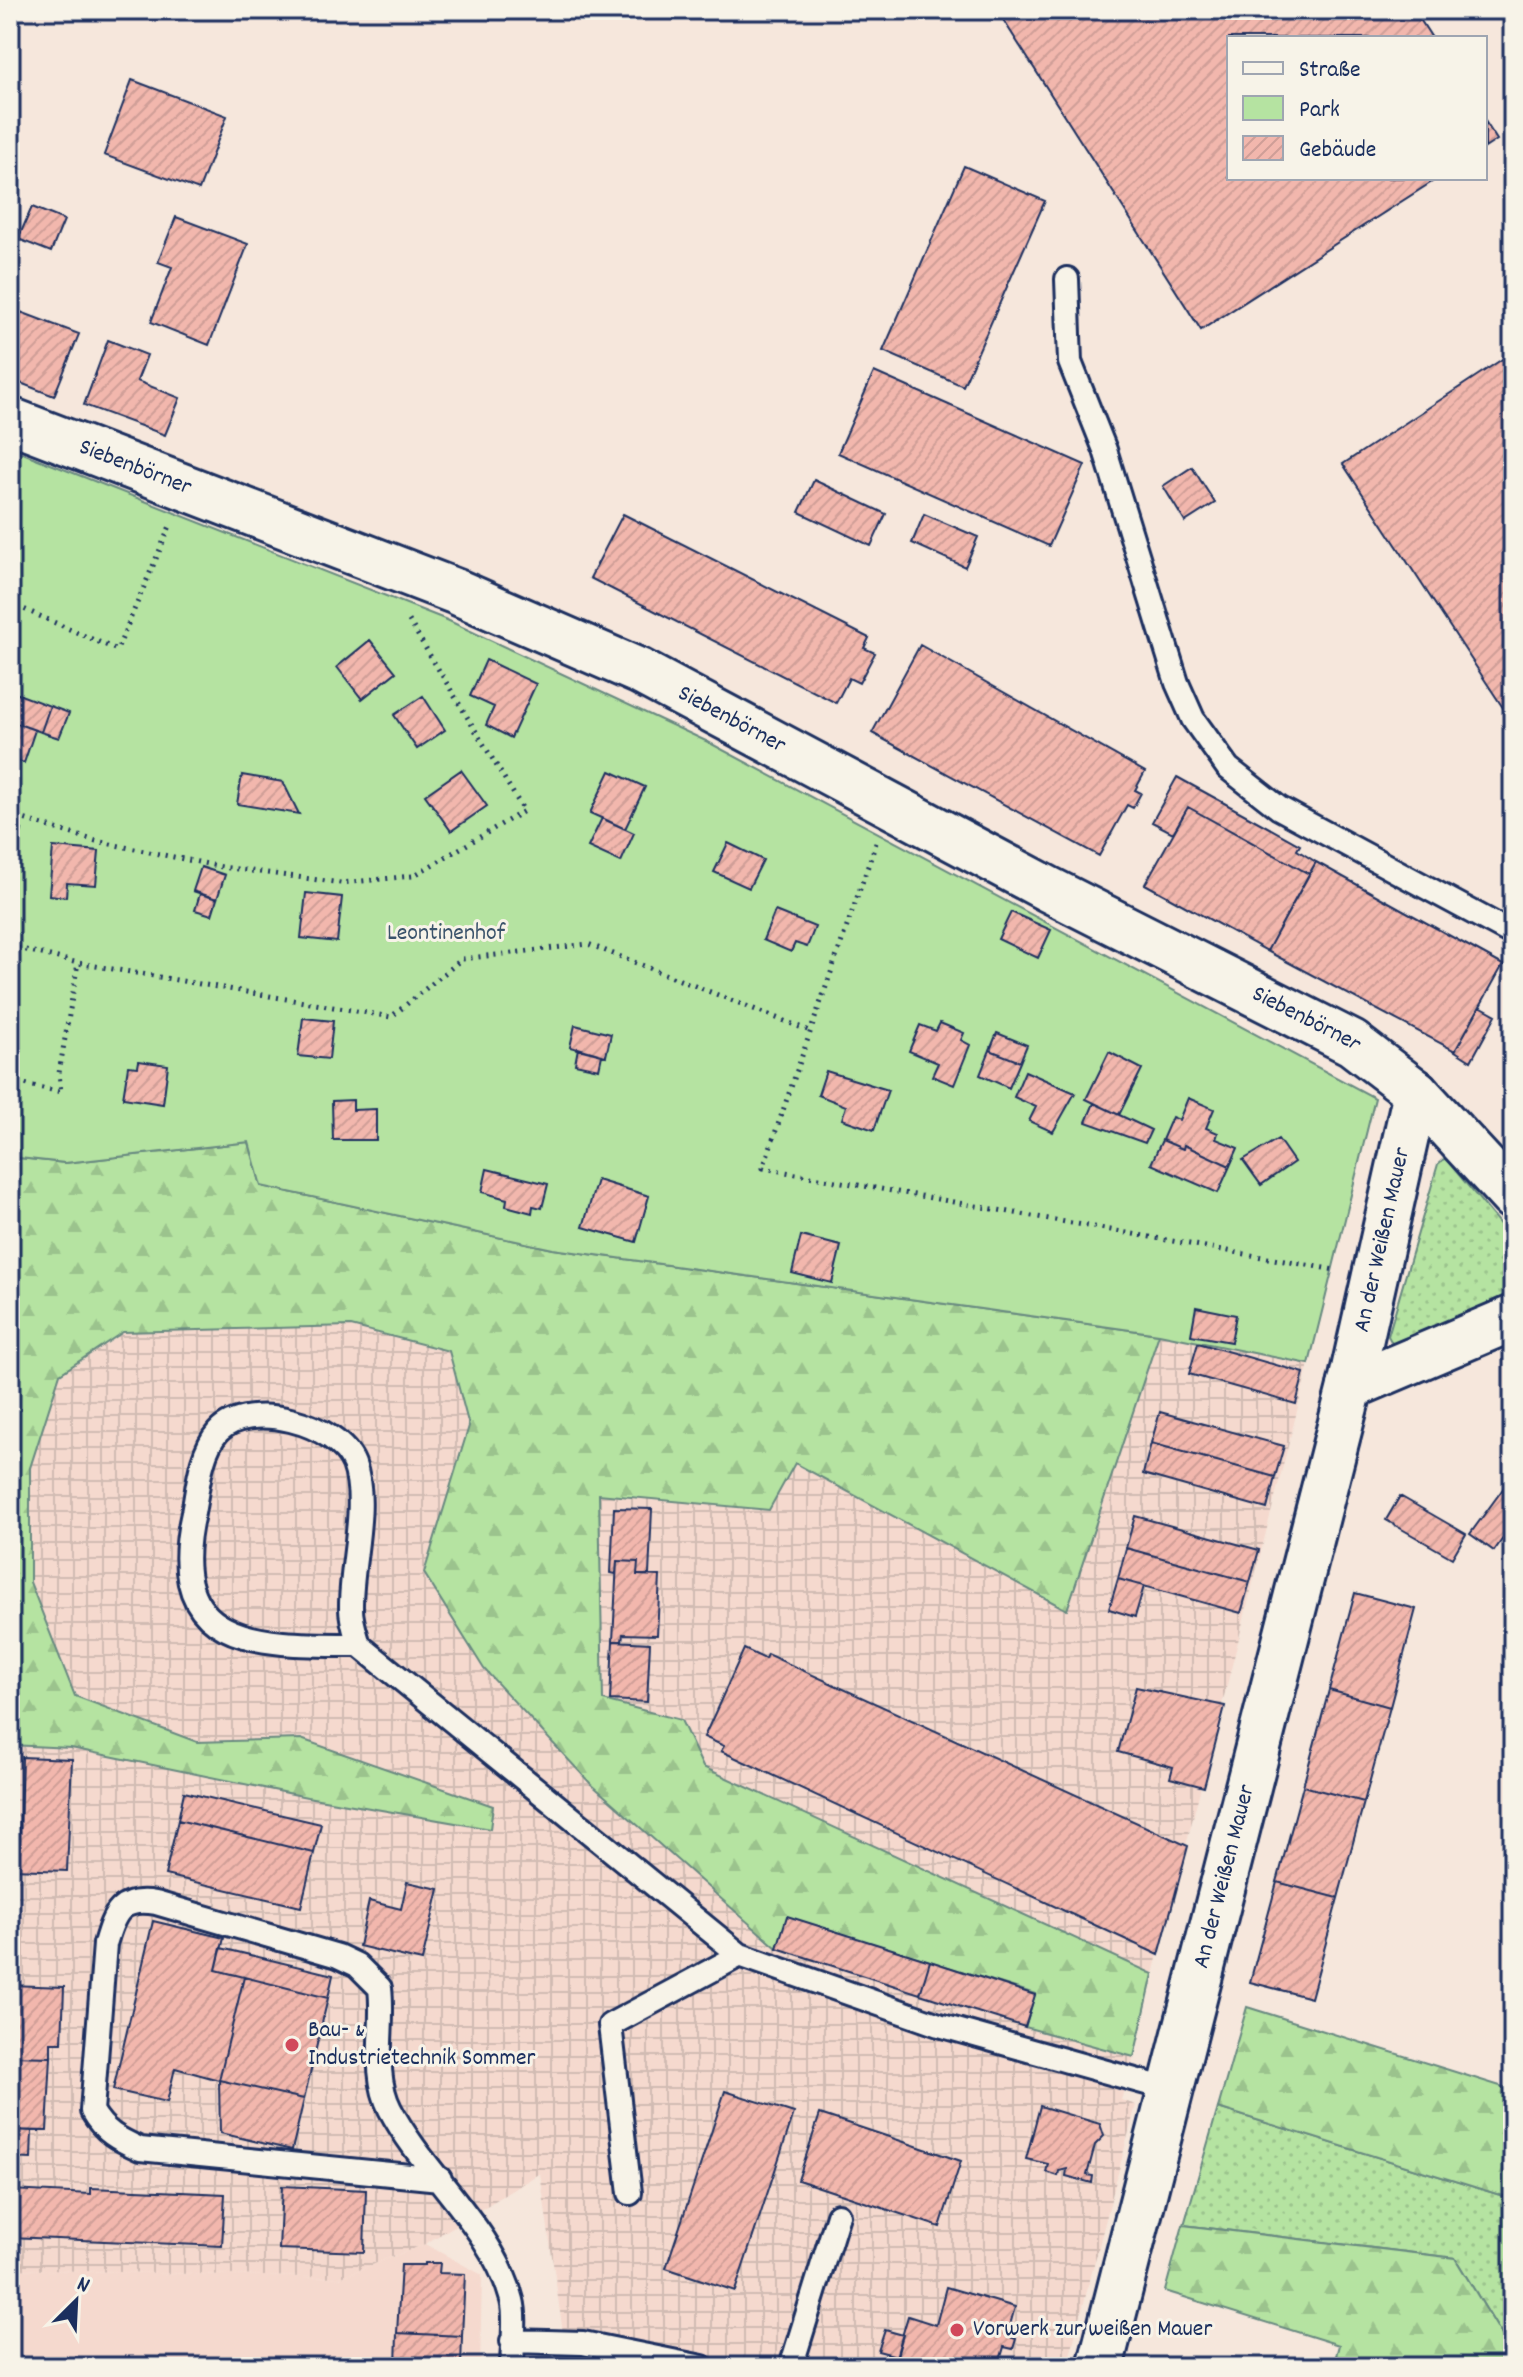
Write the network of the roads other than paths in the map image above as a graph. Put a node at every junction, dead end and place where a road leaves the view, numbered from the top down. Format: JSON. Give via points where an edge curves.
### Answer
{"nodes":[{"id":1,"x":1067,"y":279,"type":"dead end"},
{"id":2,"x":10,"y":420,"type":"edge"},
{"id":3,"x":1513,"y":934,"type":"edge"},
{"id":4,"x":1416,"y":1092,"type":"junction"},
{"id":5,"x":1513,"y":1197,"type":"edge"},
{"id":6,"x":1513,"y":1318,"type":"edge"},
{"id":7,"x":1350,"y":1387,"type":"junction"},
{"id":8,"x":359,"y":1645,"type":"junction"},
{"id":9,"x":740,"y":1955,"type":"junction"},
{"id":10,"x":1171,"y":2090,"type":"junction"},
{"id":11,"x":440,"y":2179,"type":"junction"},
{"id":12,"x":630,"y":2193,"type":"dead end"},
{"id":13,"x":838,"y":2215,"type":"dead end"},
{"id":14,"x":512,"y":2341,"type":"junction"},
{"id":15,"x":512,"y":2367,"type":"edge"},
{"id":16,"x":702,"y":2367,"type":"edge"},
{"id":17,"x":791,"y":2367,"type":"edge"},
{"id":18,"x":1100,"y":2367,"type":"edge"}],
"edges":[{"from":1,"to":3,"type":"lane","via":[[1070,362],[1105,450],[1177,683],[1193,719],[1228,768],[1279,808]]},
{"from":2,"to":4,"type":"street","name":"Siebenbörner","via":[[457,592],[639,671],[1352,1043]]},
{"from":4,"to":5,"type":"street","name":"Siebenbörner"},
{"from":4,"to":7,"type":"street","name":"An der Weißen Mauer"},
{"from":6,"to":7,"type":"street"},
{"from":7,"to":10,"type":"street","name":"An der Weißen Mauer"},
{"from":8,"to":8,"type":"lane","via":[[274,1645],[236,1635],[200,1608],[186,1542],[206,1454],[218,1432],[235,1421],[304,1423],[342,1443],[354,1464],[359,1487],[351,1612]]},
{"from":8,"to":9,"type":"lane"},
{"from":9,"to":10,"type":"lane","via":[[939,2025]]},
{"from":9,"to":12,"type":"lane","via":[[610,2025]]},
{"from":10,"to":18,"type":"street","name":"An der Weißen Mauer"},
{"from":11,"to":11,"type":"lane","via":[[140,2149],[101,2127],[92,2111],[105,1944],[123,1905],[137,1900],[156,1903],[338,1956],[372,1977],[380,1988],[380,2074],[390,2108]]},
{"from":11,"to":14,"type":"lane","via":[[486,2246],[512,2300]]},
{"from":13,"to":17,"type":"lane"},
{"from":14,"to":15,"type":"lane"},
{"from":14,"to":16,"type":"lane","via":[[583,2343]]}]}
